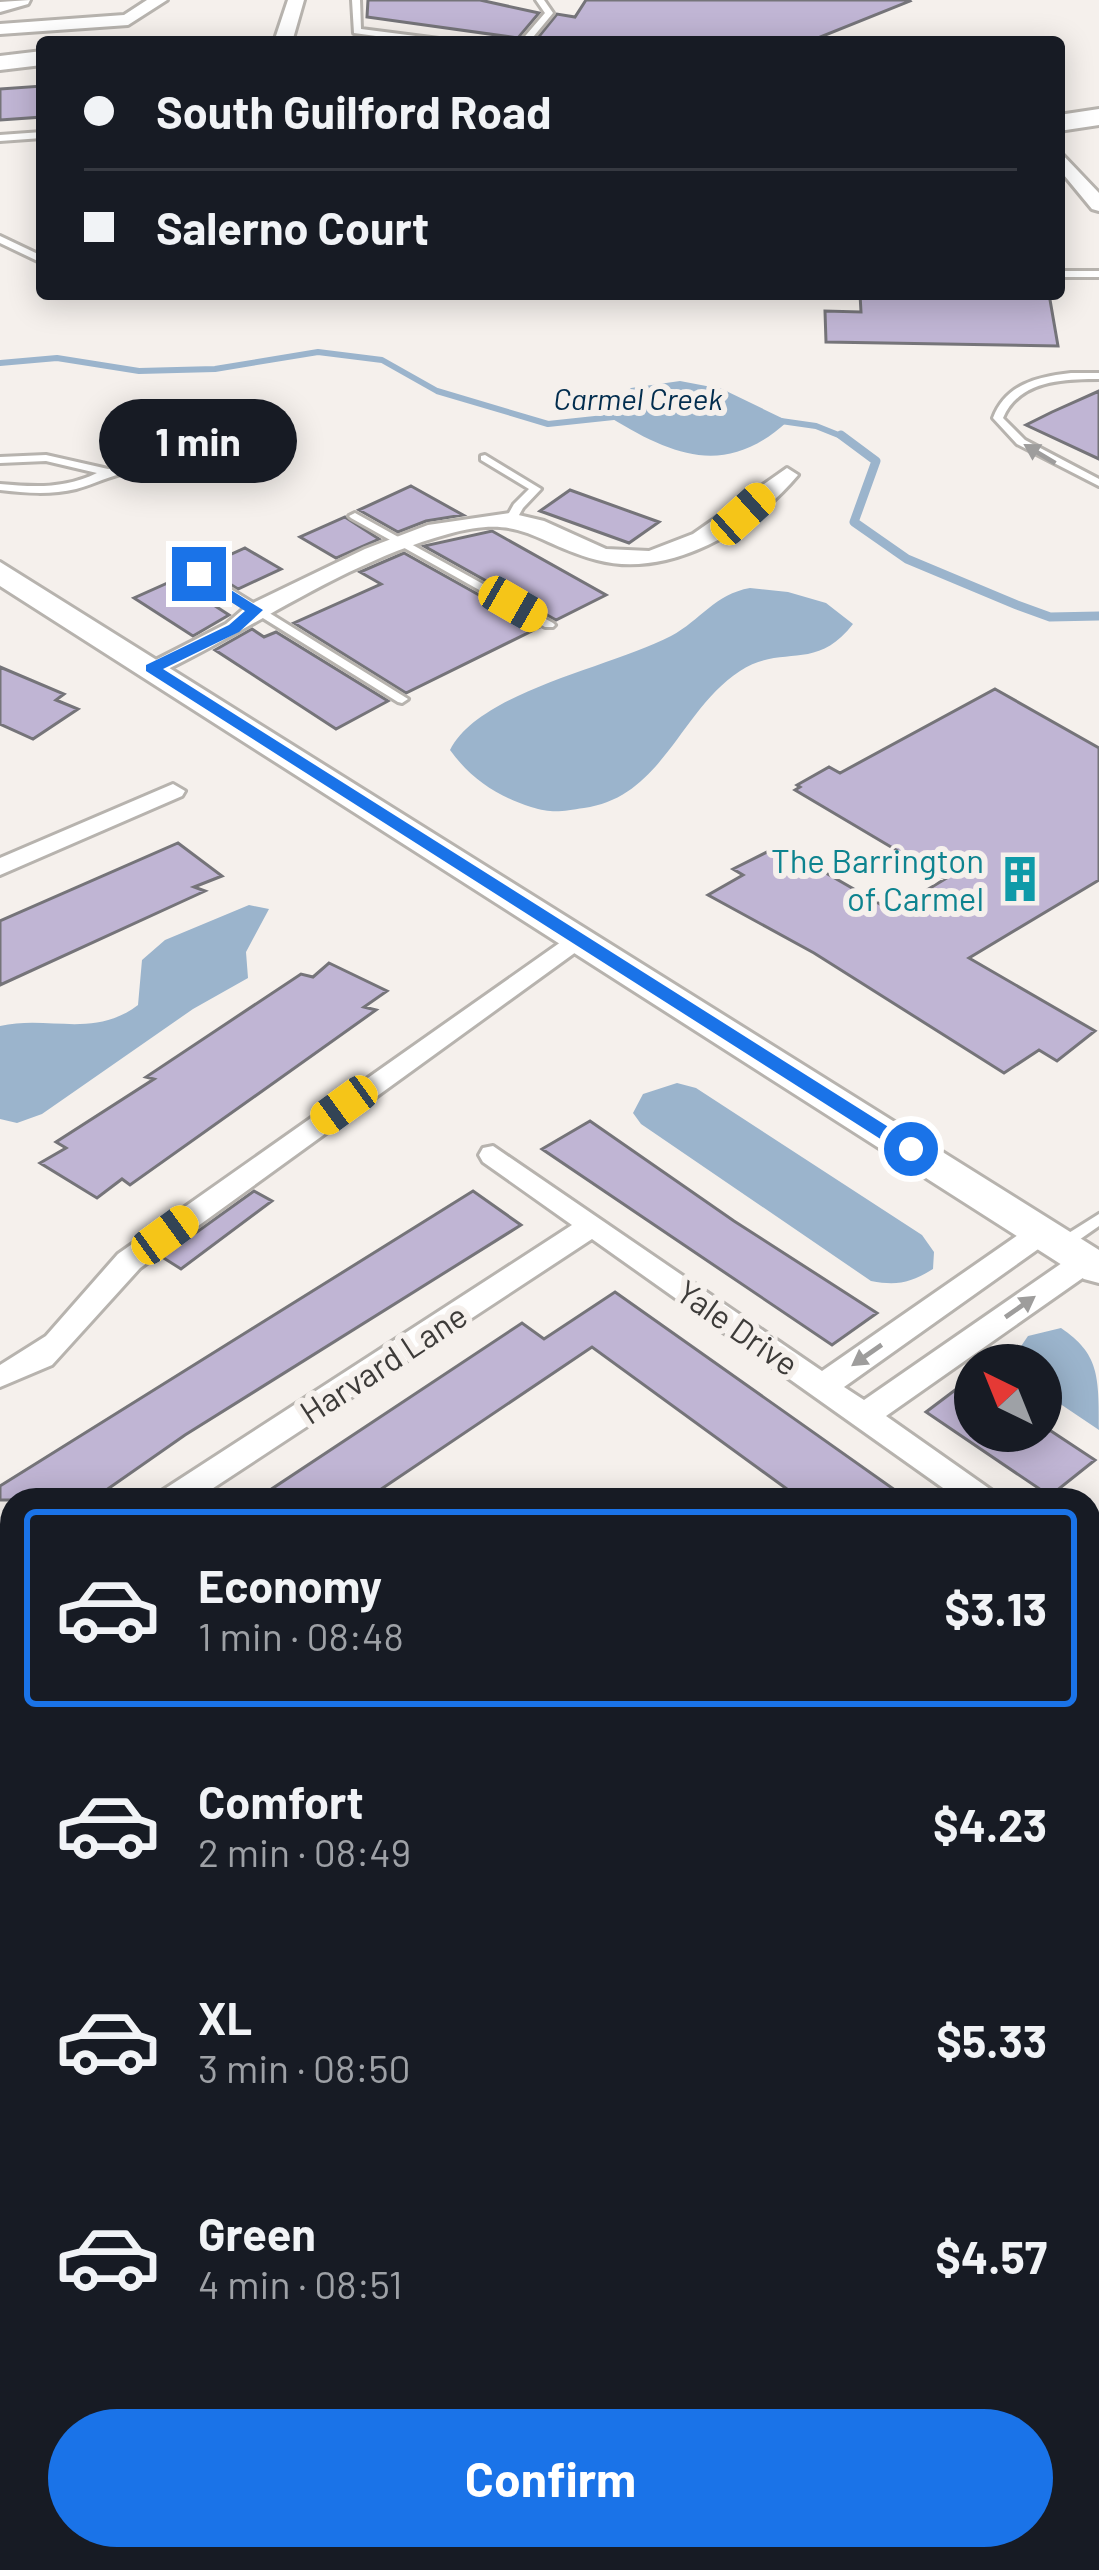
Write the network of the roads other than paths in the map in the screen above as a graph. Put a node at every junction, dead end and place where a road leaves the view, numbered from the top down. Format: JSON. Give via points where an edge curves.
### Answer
{"nodes":[{"id":1,"x":22,"y":0,"type":"edge"},
{"id":2,"x":159,"y":0,"type":"edge"},
{"id":3,"x":296,"y":0,"type":"edge"},
{"id":4,"x":356,"y":0,"type":"edge"},
{"id":5,"x":540,"y":0,"type":"edge"},
{"id":6,"x":0,"y":7,"type":"edge"},
{"id":7,"x":0,"y":29,"type":"edge"},
{"id":8,"x":285,"y":36,"type":"edge"},
{"id":9,"x":395,"y":36,"type":"edge"},
{"id":10,"x":529,"y":36,"type":"edge"},
{"id":11,"x":36,"y":59,"type":"edge"},
{"id":12,"x":0,"y":63,"type":"edge"},
{"id":13,"x":1099,"y":117,"type":"edge"},
{"id":14,"x":1065,"y":122,"type":"edge"},
{"id":15,"x":36,"y":135,"type":"edge"},
{"id":16,"x":0,"y":138,"type":"edge"},
{"id":17,"x":1065,"y":164,"type":"edge"},
{"id":18,"x":1099,"y":205,"type":"edge"},
{"id":19,"x":0,"y":239,"type":"edge"},
{"id":20,"x":36,"y":257,"type":"edge"},
{"id":21,"x":1065,"y":274,"type":"edge"},
{"id":22,"x":1099,"y":274,"type":"edge"},
{"id":23,"x":1099,"y":376,"type":"edge"},
{"id":24,"x":281,"y":440,"type":"dead end"},
{"id":25,"x":485,"y":458,"type":"dead end"},
{"id":26,"x":0,"y":460,"type":"edge"},
{"id":27,"x":106,"y":472,"type":"junction"},
{"id":28,"x":787,"y":475,"type":"dead end"},
{"id":29,"x":1099,"y":483,"type":"edge"},
{"id":30,"x":0,"y":487,"type":"edge"},
{"id":31,"x":355,"y":516,"type":"dead end"},
{"id":32,"x":512,"y":520,"type":"junction"},
{"id":33,"x":406,"y":542,"type":"junction"},
{"id":34,"x":0,"y":572,"type":"edge"},
{"id":35,"x":199,"y":574,"type":"dead end"},
{"id":36,"x":255,"y":610,"type":"junction"},
{"id":37,"x":549,"y":625,"type":"dead end"},
{"id":38,"x":152,"y":668,"type":"junction"},
{"id":39,"x":402,"y":699,"type":"dead end"},
{"id":40,"x":173,"y":791,"type":"dead end"},
{"id":41,"x":1,"y":866,"type":"edge"},
{"id":42,"x":578,"y":938,"type":"junction"},
{"id":43,"x":494,"y":1155,"type":"dead end"},
{"id":44,"x":1099,"y":1219,"type":"edge"},
{"id":45,"x":593,"y":1225,"type":"junction"},
{"id":46,"x":1081,"y":1257,"type":"edge"},
{"id":47,"x":0,"y":1376,"type":"edge"},
{"id":48,"x":822,"y":1387,"type":"junction"},
{"id":49,"x":864,"y":1417,"type":"junction"},
{"id":50,"x":189,"y":1488,"type":"edge"},
{"id":51,"x":966,"y":1488,"type":"edge"}],
"edges":[{"from":1,"to":6,"type":"street"},
{"from":2,"to":7,"type":"street","via":[[128,20]]},
{"from":3,"to":8,"type":"street"},
{"from":4,"to":9,"type":"lane","via":[[357,31]]},
{"from":5,"to":10,"type":"lane","via":[[549,13]]},
{"from":11,"to":12,"type":"main road"},
{"from":13,"to":14,"type":"main road"},
{"from":15,"to":16,"type":"lane"},
{"from":17,"to":18,"type":"street"},
{"from":19,"to":20,"type":"lane"},
{"from":21,"to":22,"type":"lane"},
{"from":29,"to":23,"type":"lane","one_way":true,"via":[[1021,442],[998,418],[1018,391],[1061,375]]},
{"from":24,"to":27,"type":"lane","via":[[227,471]]},
{"from":25,"to":32,"type":"lane","via":[[536,489]]},
{"from":26,"to":27,"type":"lane","via":[[46,458]]},
{"from":27,"to":30,"type":"lane","via":[[58,490]]},
{"from":28,"to":32,"type":"street","via":[[743,514],[650,558],[602,556]]},
{"from":31,"to":33,"type":"lane"},
{"from":32,"to":33,"type":"street"},
{"from":33,"to":36,"type":"street"},
{"from":33,"to":37,"type":"lane"},
{"from":34,"to":38,"type":"main road"},
{"from":35,"to":36,"type":"lane"},
{"from":36,"to":38,"type":"street"},
{"from":36,"to":39,"type":"lane"},
{"from":38,"to":42,"type":"main road"},
{"from":40,"to":41,"type":"street"},
{"from":42,"to":46,"type":"main road"},
{"from":42,"to":47,"type":"street","via":[[130,1261],[100,1285],[54,1352]]},
{"from":43,"to":45,"type":"street","name":"Yale Drive"},
{"from":44,"to":46,"type":"lane"},
{"from":45,"to":48,"type":"street","name":"Yale Drive"},
{"from":45,"to":50,"type":"street","name":"Harvard Lane"},
{"from":46,"to":48,"type":"street","one_way":true},
{"from":49,"to":46,"type":"street","one_way":true},
{"from":48,"to":49,"type":"street","name":"Yale Drive"},
{"from":49,"to":51,"type":"street","name":"Yale Drive"}]}
